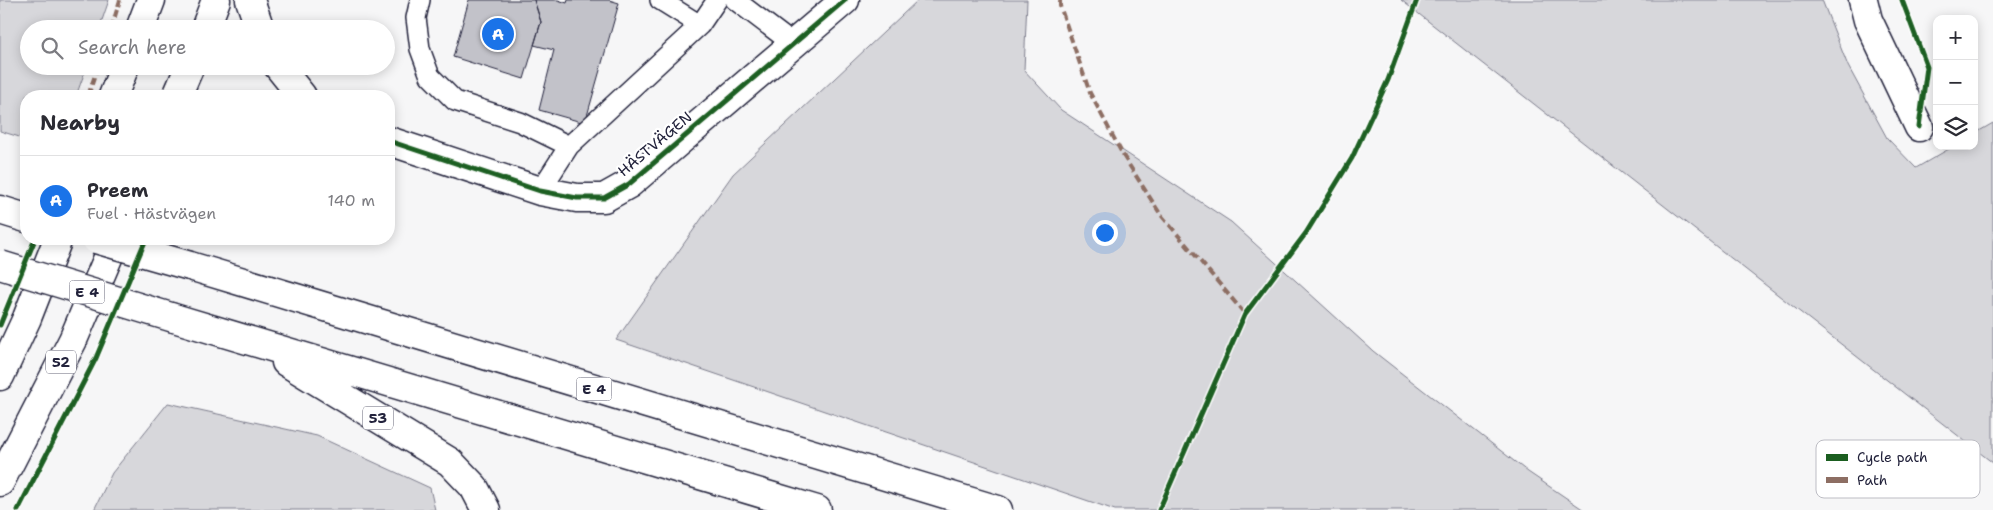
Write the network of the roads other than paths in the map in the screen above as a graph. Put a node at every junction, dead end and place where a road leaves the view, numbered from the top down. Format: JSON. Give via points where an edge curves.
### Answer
{"nodes":[{"id":1,"x":151,"y":0,"type":"edge"},
{"id":2,"x":216,"y":0,"type":"edge"},
{"id":3,"x":250,"y":0,"type":"edge"},
{"id":4,"x":420,"y":0,"type":"edge"},
{"id":5,"x":660,"y":0,"type":"edge"},
{"id":6,"x":717,"y":0,"type":"edge"},
{"id":7,"x":735,"y":0,"type":"edge"},
{"id":8,"x":844,"y":0,"type":"edge"},
{"id":9,"x":1863,"y":0,"type":"edge"},
{"id":10,"x":143,"y":20,"type":"edge"},
{"id":11,"x":208,"y":20,"type":"edge"},
{"id":12,"x":257,"y":20,"type":"edge"},
{"id":13,"x":700,"y":25,"type":"junction"},
{"id":14,"x":793,"y":44,"type":"junction"},
{"id":15,"x":121,"y":75,"type":"edge"},
{"id":16,"x":186,"y":75,"type":"edge"},
{"id":17,"x":285,"y":75,"type":"edge"},
{"id":18,"x":115,"y":90,"type":"edge"},
{"id":19,"x":180,"y":90,"type":"edge"},
{"id":20,"x":297,"y":90,"type":"edge"},
{"id":21,"x":1919,"y":127,"type":"dead end"},
{"id":22,"x":395,"y":143,"type":"edge"},
{"id":23,"x":569,"y":146,"type":"junction"},
{"id":24,"x":540,"y":191,"type":"junction"},
{"id":25,"x":0,"y":210,"type":"edge"},
{"id":26,"x":20,"y":216,"type":"edge"},
{"id":27,"x":56,"y":245,"type":"edge"},
{"id":28,"x":113,"y":245,"type":"edge"},
{"id":29,"x":117,"y":245,"type":"edge"},
{"id":30,"x":0,"y":265,"type":"edge"},
{"id":31,"x":253,"y":342,"type":"junction"},
{"id":32,"x":0,"y":376,"type":"edge"},
{"id":33,"x":0,"y":482,"type":"edge"},
{"id":34,"x":486,"y":510,"type":"edge"},
{"id":35,"x":817,"y":510,"type":"edge"},
{"id":36,"x":998,"y":510,"type":"edge"}],
"edges":[{"from":1,"to":10,"type":"main road"},
{"from":2,"to":11,"type":"main road"},
{"from":3,"to":12,"type":"main road"},
{"from":4,"to":23,"type":"lane","via":[[416,18],[420,49],[430,76],[455,101],[520,122]]},
{"from":5,"to":13,"type":"lane"},
{"from":6,"to":13,"type":"lane"},
{"from":7,"to":14,"type":"lane"},
{"from":8,"to":14,"type":"main road","name":"HÄSTVÄGEN"},
{"from":9,"to":21,"type":"main road","via":[[1868,20]]},
{"from":13,"to":23,"type":"lane"},
{"from":14,"to":24,"type":"main road","name":"HÄSTVÄGEN","via":[[629,184],[604,198],[577,198]]},
{"from":15,"to":18,"type":"main road"},
{"from":16,"to":19,"type":"main road"},
{"from":17,"to":20,"type":"main road"},
{"from":22,"to":24,"type":"main road","name":"HÄSTVÄGEN"},
{"from":23,"to":24,"type":"lane"},
{"from":25,"to":26,"type":"main road"},
{"from":27,"to":32,"type":"main road"},
{"from":28,"to":33,"type":"main road","number":"52","via":[[73,340]]},
{"from":29,"to":36,"type":"main road","number":"E 4","bridge":true},
{"from":30,"to":31,"type":"main road","number":"E 4","bridge":true},
{"from":31,"to":34,"type":"main road","number":"53","via":[[450,462],[474,487]]},
{"from":31,"to":35,"type":"main road","number":"E 4"}]}
